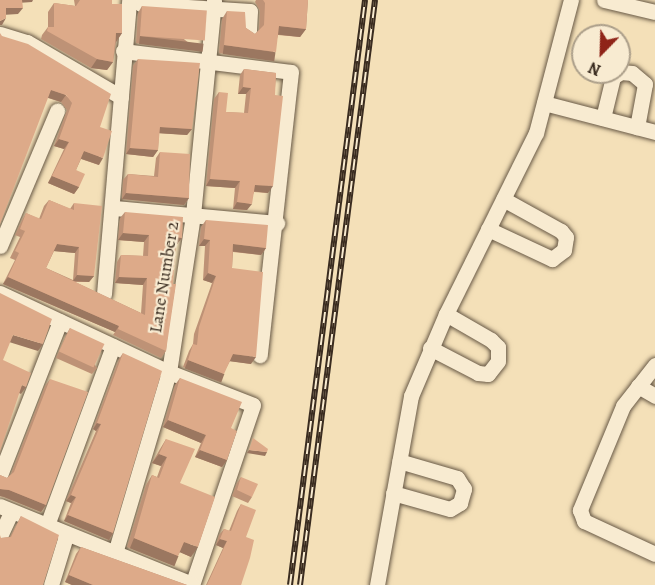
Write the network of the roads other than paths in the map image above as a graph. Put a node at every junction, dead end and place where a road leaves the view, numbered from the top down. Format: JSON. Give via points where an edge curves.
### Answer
{"nodes":[{"id":1,"x":129,"y":0,"type":"edge"},
{"id":2,"x":136,"y":0,"type":"edge"},
{"id":3,"x":571,"y":0,"type":"edge"},
{"id":4,"x":604,"y":0,"type":"edge"},
{"id":5,"x":214,"y":4,"type":"edge"},
{"id":6,"x":655,"y":12,"type":"edge"},
{"id":7,"x":249,"y":32,"type":"edge"},
{"id":8,"x":0,"y":34,"type":"edge"},
{"id":9,"x":123,"y":51,"type":"junction"},
{"id":10,"x":206,"y":62,"type":"junction"},
{"id":11,"x":121,"y":97,"type":"junction"},
{"id":12,"x":544,"y":103,"type":"junction"},
{"id":13,"x":57,"y":111,"type":"dead end"},
{"id":14,"x":603,"y":118,"type":"junction"},
{"id":15,"x":637,"y":127,"type":"junction"},
{"id":16,"x":655,"y":132,"type":"edge"},
{"id":17,"x":503,"y":199,"type":"junction"},
{"id":18,"x":114,"y":208,"type":"junction"},
{"id":19,"x":193,"y":215,"type":"junction"},
{"id":20,"x":277,"y":223,"type":"junction"},
{"id":21,"x":488,"y":229,"type":"junction"},
{"id":22,"x":0,"y":246,"type":"edge"},
{"id":23,"x":0,"y":293,"type":"edge"},
{"id":24,"x":104,"y":294,"type":"edge"},
{"id":25,"x":446,"y":314,"type":"junction"},
{"id":26,"x":60,"y":321,"type":"junction"},
{"id":27,"x":112,"y":346,"type":"junction"},
{"id":28,"x":430,"y":348,"type":"junction"},
{"id":29,"x":260,"y":355,"type":"dead end"},
{"id":30,"x":655,"y":365,"type":"edge"},
{"id":31,"x":169,"y":372,"type":"junction"},
{"id":32,"x":638,"y":386,"type":"junction"},
{"id":33,"x":655,"y":396,"type":"edge"},
{"id":34,"x":399,"y":461,"type":"junction"},
{"id":35,"x":0,"y":475,"type":"edge"},
{"id":36,"x":393,"y":493,"type":"junction"},
{"id":37,"x":5,"y":509,"type":"edge"},
{"id":38,"x":46,"y":528,"type":"junction"},
{"id":39,"x":0,"y":536,"type":"edge"},
{"id":40,"x":66,"y":536,"type":"junction"},
{"id":41,"x":115,"y":553,"type":"junction"},
{"id":42,"x":655,"y":554,"type":"edge"},
{"id":43,"x":192,"y":584,"type":"edge"},
{"id":44,"x":51,"y":585,"type":"edge"},
{"id":45,"x":377,"y":585,"type":"edge"}],
"edges":[{"from":1,"to":9,"type":"street"},
{"from":2,"to":5,"type":"street","via":[[141,4]]},
{"from":3,"to":12,"type":"street"},
{"from":4,"to":6,"type":"street"},
{"from":5,"to":7,"type":"street","via":[[250,11]]},
{"from":5,"to":10,"type":"street","name":"Lane Number 2"},
{"from":8,"to":11,"type":"street","via":[[27,42]]},
{"from":9,"to":10,"type":"street"},
{"from":9,"to":11,"type":"street"},
{"from":10,"to":19,"type":"street","name":"Lane Number 2"},
{"from":10,"to":20,"type":"street","via":[[291,72]]},
{"from":11,"to":18,"type":"street"},
{"from":12,"to":14,"type":"street"},
{"from":12,"to":17,"type":"street","via":[[536,133]]},
{"from":13,"to":22,"type":"street"},
{"from":14,"to":15,"type":"street"},
{"from":14,"to":15,"type":"street","via":[[613,77],[621,72],[632,73],[645,84]]},
{"from":15,"to":16,"type":"street"},
{"from":17,"to":21,"type":"street"},
{"from":17,"to":21,"type":"street","via":[[561,231],[566,237],[564,250],[552,259]]},
{"from":18,"to":19,"type":"street"},
{"from":18,"to":24,"type":"street"},
{"from":19,"to":20,"type":"street"},
{"from":19,"to":31,"type":"street","name":"Lane Number 2"},
{"from":20,"to":29,"type":"street"},
{"from":21,"to":25,"type":"street"},
{"from":23,"to":26,"type":"street"},
{"from":25,"to":28,"type":"street"},
{"from":25,"to":28,"type":"street","via":[[491,340],[498,347],[498,361],[488,374],[478,373]]},
{"from":26,"to":27,"type":"street"},
{"from":26,"to":35,"type":"street"},
{"from":27,"to":31,"type":"street"},
{"from":27,"to":38,"type":"street"},
{"from":28,"to":34,"type":"street","via":[[411,396]]},
{"from":30,"to":32,"type":"street"},
{"from":31,"to":41,"type":"street","name":"Lane Number 2"},
{"from":31,"to":43,"type":"street","via":[[253,405]]},
{"from":32,"to":33,"type":"street"},
{"from":32,"to":42,"type":"street","via":[[622,406],[598,459],[580,516]]},
{"from":34,"to":36,"type":"street"},
{"from":34,"to":36,"type":"street","via":[[458,478],[465,489],[460,503],[450,509]]},
{"from":36,"to":45,"type":"street"},
{"from":37,"to":38,"type":"street"},
{"from":37,"to":39,"type":"street"},
{"from":38,"to":40,"type":"street"},
{"from":40,"to":41,"type":"street"},
{"from":40,"to":44,"type":"street"},
{"from":41,"to":43,"type":"street"}]}
